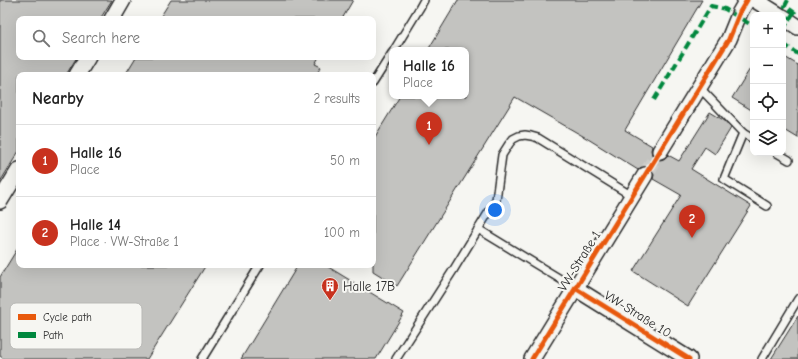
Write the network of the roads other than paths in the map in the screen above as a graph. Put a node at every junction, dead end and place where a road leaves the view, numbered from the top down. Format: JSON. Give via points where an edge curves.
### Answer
{"nodes":[{"id":1,"x":123,"y":0,"type":"edge"},
{"id":2,"x":424,"y":0,"type":"edge"},
{"id":3,"x":747,"y":0,"type":"edge"},
{"id":4,"x":754,"y":0,"type":"edge"},
{"id":5,"x":774,"y":12,"type":"edge"},
{"id":6,"x":114,"y":16,"type":"edge"},
{"id":7,"x":786,"y":20,"type":"edge"},
{"id":8,"x":798,"y":27,"type":"edge"},
{"id":9,"x":396,"y":47,"type":"edge"},
{"id":10,"x":389,"y":58,"type":"edge"},
{"id":11,"x":86,"y":60,"type":"edge"},
{"id":12,"x":79,"y":72,"type":"edge"},
{"id":13,"x":376,"y":78,"type":"edge"},
{"id":14,"x":699,"y":87,"type":"junction"},
{"id":15,"x":743,"y":133,"type":"junction"},
{"id":16,"x":750,"y":137,"type":"edge"},
{"id":17,"x":660,"y":150,"type":"tunnel mouth"},
{"id":18,"x":783,"y":156,"type":"edge"},
{"id":19,"x":789,"y":160,"type":"dead end"},
{"id":20,"x":16,"y":175,"type":"edge"},
{"id":21,"x":645,"y":175,"type":"tunnel mouth"},
{"id":22,"x":632,"y":196,"type":"junction"},
{"id":23,"x":0,"y":201,"type":"edge"},
{"id":24,"x":767,"y":206,"type":"dead end"},
{"id":25,"x":478,"y":229,"type":"junction"},
{"id":26,"x":258,"y":268,"type":"edge"},
{"id":27,"x":575,"y":288,"type":"junction"},
{"id":28,"x":798,"y":299,"type":"edge"},
{"id":29,"x":202,"y":359,"type":"edge"},
{"id":30,"x":396,"y":359,"type":"edge"},
{"id":31,"x":532,"y":359,"type":"edge"},
{"id":32,"x":689,"y":359,"type":"edge"},
{"id":33,"x":762,"y":359,"type":"edge"}],
"edges":[{"from":1,"to":6,"type":"street"},
{"from":2,"to":9,"type":"lane"},
{"from":3,"to":14,"type":"street","via":[[729,39]]},
{"from":4,"to":5,"type":"street"},
{"from":7,"to":8,"type":"street"},
{"from":10,"to":13,"type":"lane"},
{"from":11,"to":12,"type":"street"},
{"from":14,"to":15,"type":"lane"},
{"from":14,"to":17,"type":"street"},
{"from":15,"to":16,"type":"lane"},
{"from":15,"to":24,"type":"lane","via":[[724,179]]},
{"from":18,"to":19,"type":"lane"},
{"from":20,"to":23,"type":"street"},
{"from":21,"to":22,"type":"street","name":"VW-Straße 1"},
{"from":22,"to":25,"type":"lane","via":[[538,138],[519,136],[509,144],[502,155],[496,200]]},
{"from":22,"to":27,"type":"street","name":"VW-Straße 1"},
{"from":25,"to":27,"type":"lane"},
{"from":25,"to":30,"type":"lane"},
{"from":26,"to":29,"type":"lane"},
{"from":27,"to":31,"type":"street","name":"VW-Straße 1"},
{"from":27,"to":32,"type":"street","name":"VW-Straße 10"},
{"from":28,"to":33,"type":"lane"}]}
